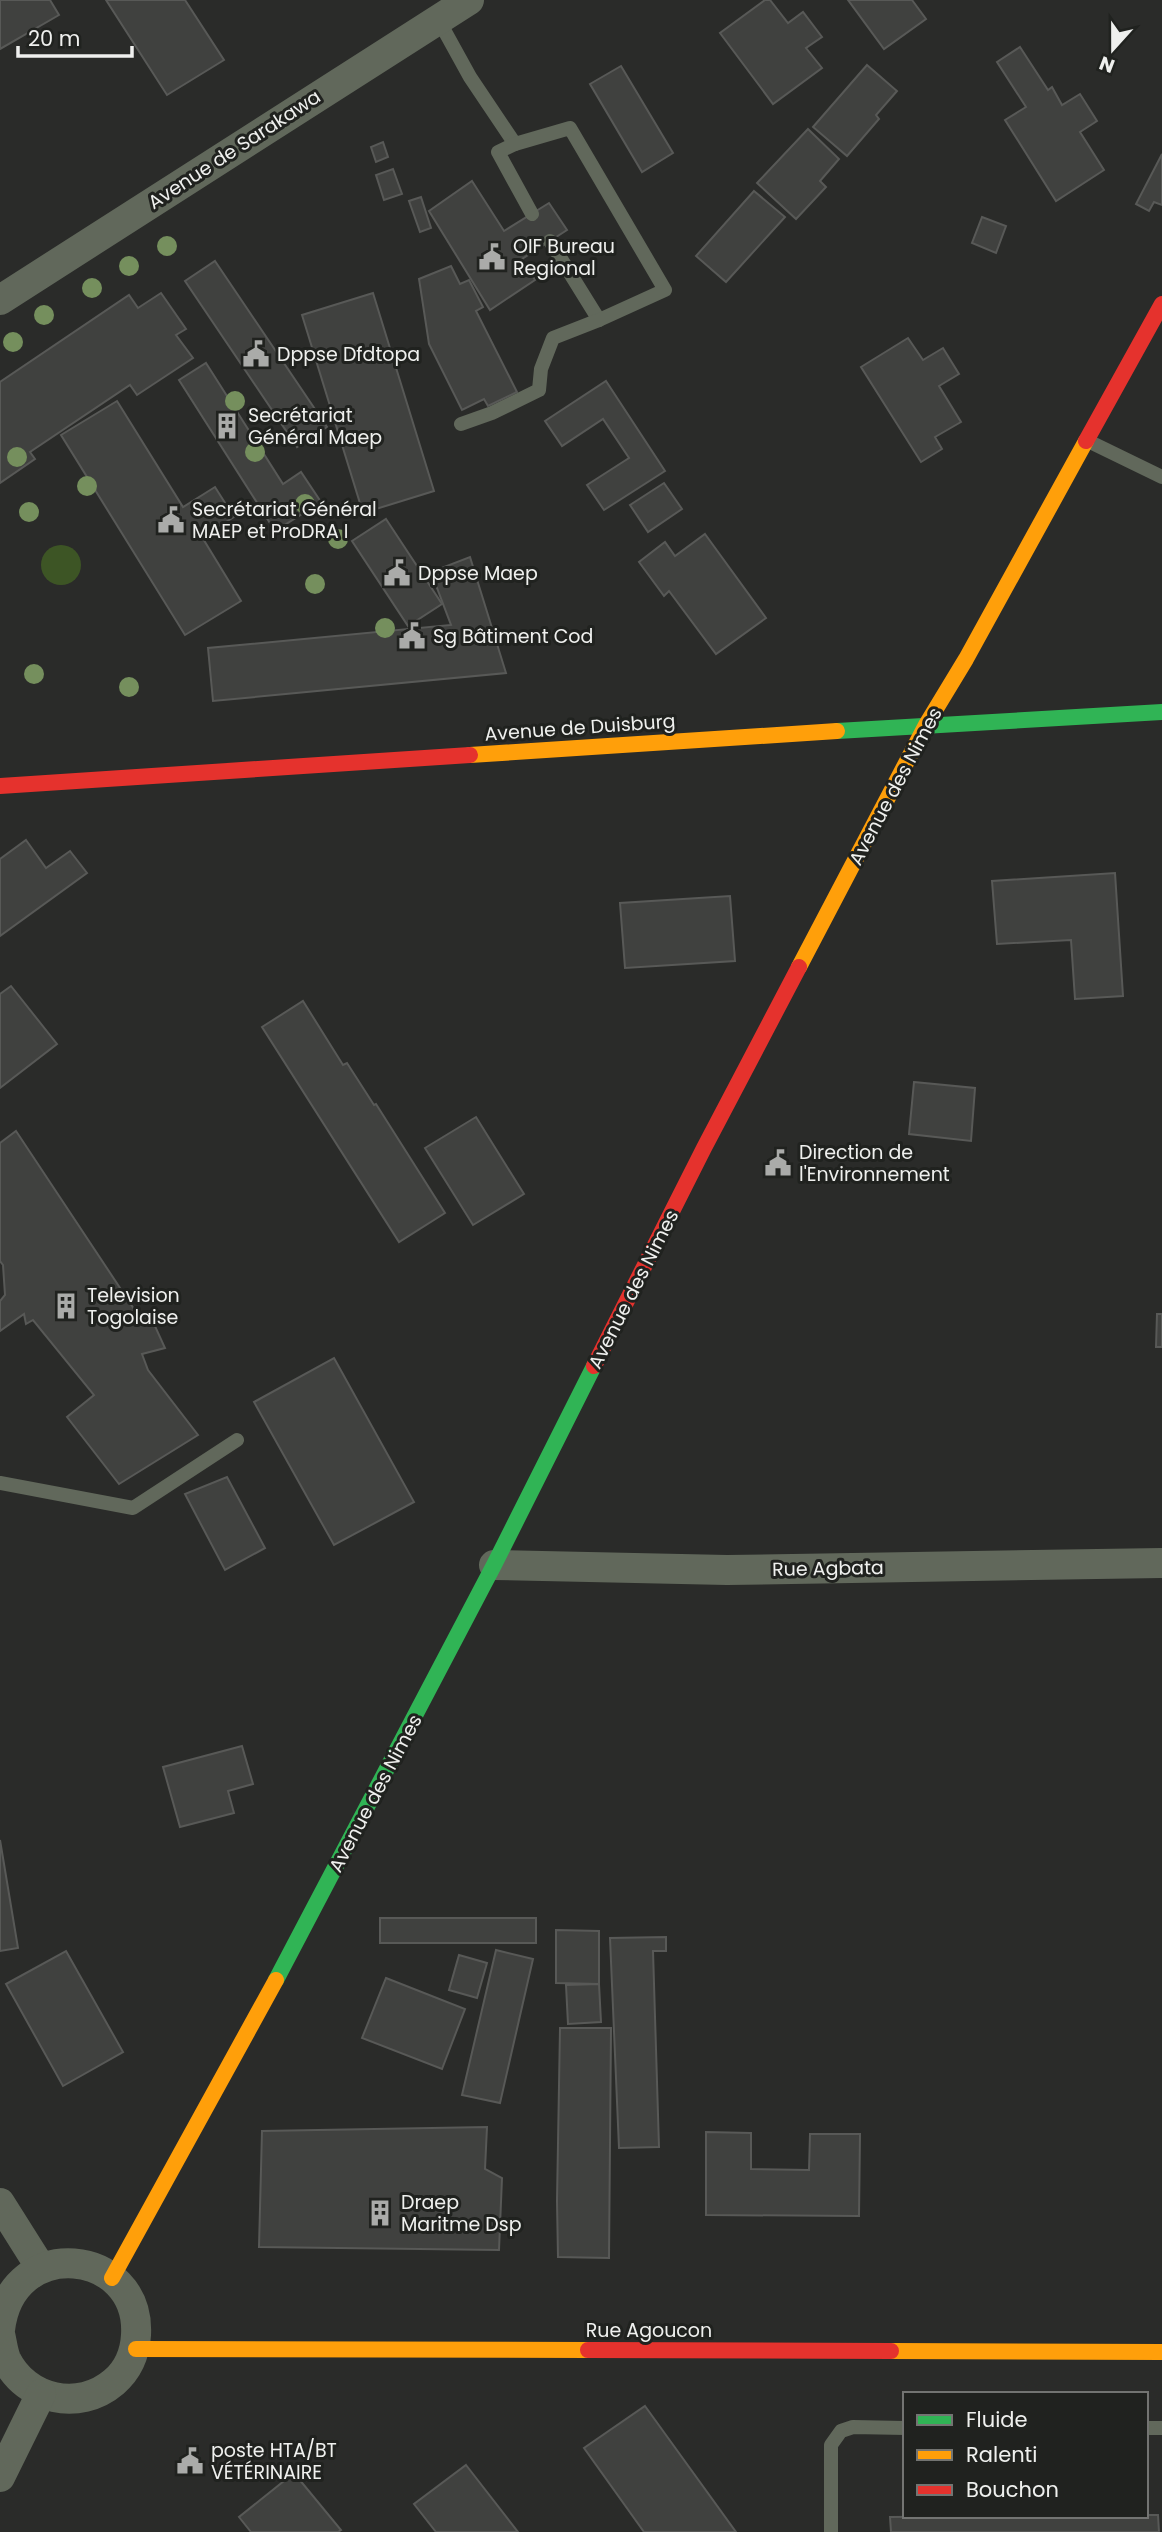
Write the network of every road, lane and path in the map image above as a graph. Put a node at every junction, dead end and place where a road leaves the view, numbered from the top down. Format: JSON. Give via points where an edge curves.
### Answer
{"nodes":[{"id":1,"x":469,"y":0,"type":"edge"},
{"id":2,"x":438,"y":19,"type":"junction"},
{"id":3,"x":515,"y":144,"type":"junction"},
{"id":4,"x":532,"y":214,"type":"dead end"},
{"id":5,"x":550,"y":241,"type":"dead end"},
{"id":6,"x":0,"y":300,"type":"edge"},
{"id":7,"x":1162,"y":304,"type":"edge"},
{"id":8,"x":599,"y":320,"type":"junction"},
{"id":9,"x":461,"y":424,"type":"dead end"},
{"id":10,"x":1086,"y":441,"type":"junction"},
{"id":11,"x":1162,"y":477,"type":"edge"},
{"id":12,"x":1162,"y":712,"type":"edge"},
{"id":13,"x":926,"y":725,"type":"junction"},
{"id":14,"x":0,"y":786,"type":"edge"},
{"id":15,"x":237,"y":1440,"type":"dead end"},
{"id":16,"x":0,"y":1483,"type":"edge"},
{"id":17,"x":1162,"y":1563,"type":"edge"},
{"id":18,"x":494,"y":1565,"type":"junction"},
{"id":19,"x":0,"y":2203,"type":"edge"},
{"id":20,"x":41,"y":2268,"type":"junction"},
{"id":21,"x":112,"y":2278,"type":"junction"},
{"id":22,"x":0,"y":2332,"type":"edge"},
{"id":23,"x":136,"y":2349,"type":"junction"},
{"id":24,"x":1162,"y":2352,"type":"edge"},
{"id":25,"x":41,"y":2394,"type":"junction"},
{"id":26,"x":903,"y":2428,"type":"edge"},
{"id":27,"x":0,"y":2477,"type":"edge"},
{"id":28,"x":831,"y":2532,"type":"edge"}],
"edges":[{"from":1,"to":2,"type":"street","name":"Avenue de Sarakawa"},
{"from":2,"to":3,"type":"lane"},
{"from":2,"to":6,"type":"street","name":"Avenue de Sarakawa"},
{"from":3,"to":4,"type":"lane","via":[[498,152]]},
{"from":3,"to":8,"type":"lane","via":[[570,128],[664,290]]},
{"from":5,"to":8,"type":"lane"},
{"from":7,"to":10,"type":"street","name":"Avenue des Nimes"},
{"from":8,"to":9,"type":"lane","via":[[553,338],[541,369],[539,390]]},
{"from":10,"to":11,"type":"lane"},
{"from":10,"to":13,"type":"street","name":"Avenue des Nimes"},
{"from":12,"to":13,"type":"street","name":"Avenue de Duisburg"},
{"from":13,"to":14,"type":"street","name":"Avenue de Duisburg"},
{"from":13,"to":18,"type":"street","name":"Avenue des Nimes","via":[[704,1148]]},
{"from":15,"to":16,"type":"lane","via":[[133,1508]]},
{"from":17,"to":18,"type":"street","name":"Rue Agbata","via":[[727,1570]]},
{"from":18,"to":21,"type":"street","name":"Avenue des Nimes","via":[[312,1913]]},
{"from":19,"to":20,"type":"street"},
{"from":20,"to":21,"type":"street","via":[[65,2262],[90,2266]]},
{"from":20,"to":22,"type":"street","via":[[10,2294]]},
{"from":21,"to":23,"type":"street","via":[[129,2298],[137,2322]]},
{"from":22,"to":25,"type":"street","via":[[5,2358],[20,2379]]},
{"from":23,"to":24,"type":"street","name":"Rue Agoucon"},
{"from":23,"to":25,"type":"street","via":[[115,2382],[99,2392],[80,2399]]},
{"from":25,"to":27,"type":"street"},
{"from":26,"to":28,"type":"lane","via":[[853,2427],[841,2431],[831,2445]]}]}
